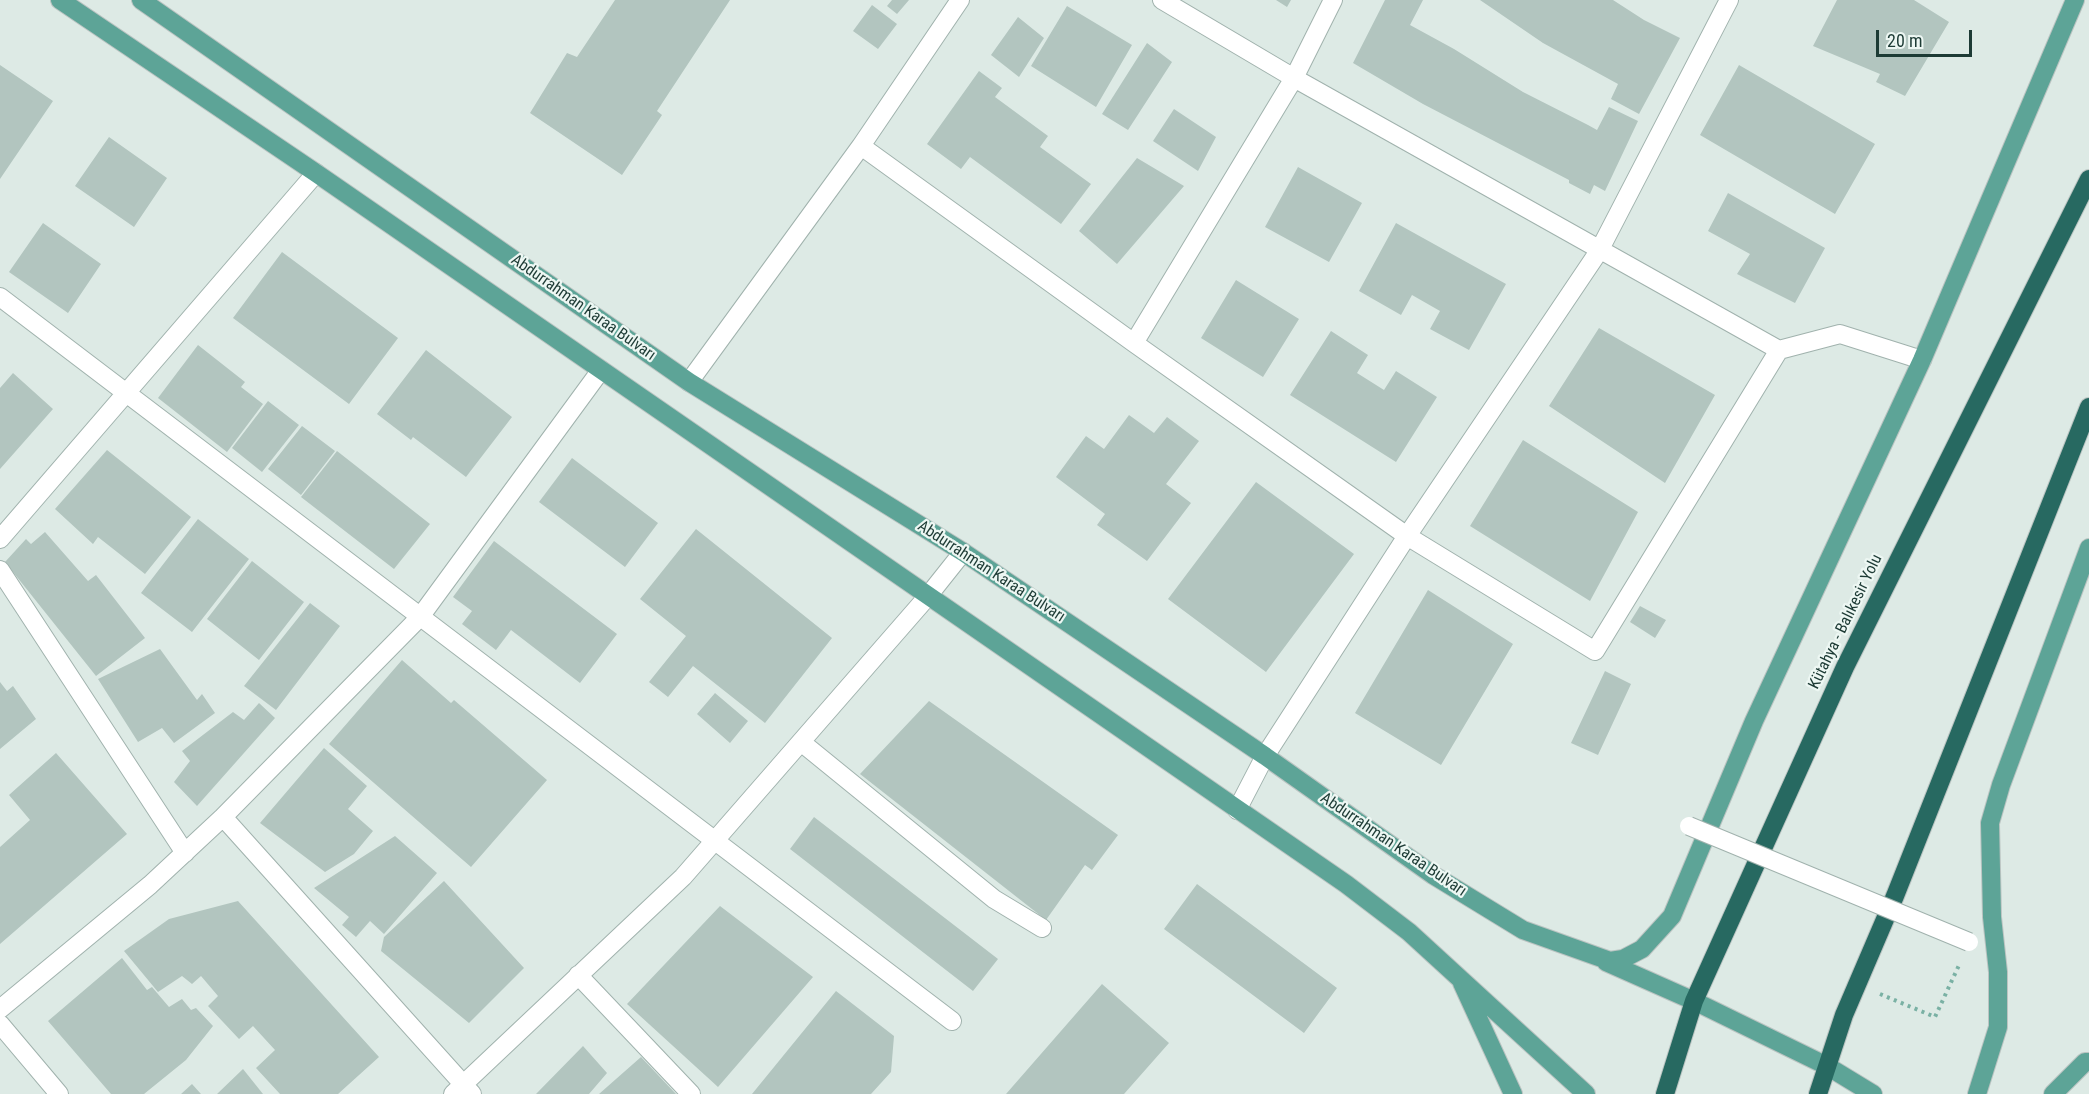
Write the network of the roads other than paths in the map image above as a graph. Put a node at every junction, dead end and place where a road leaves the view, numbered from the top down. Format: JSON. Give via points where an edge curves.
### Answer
{"nodes":[{"id":1,"x":60,"y":0,"type":"edge"},
{"id":2,"x":141,"y":0,"type":"edge"},
{"id":3,"x":960,"y":0,"type":"edge"},
{"id":4,"x":1162,"y":0,"type":"edge"},
{"id":5,"x":1334,"y":0,"type":"edge"},
{"id":6,"x":1728,"y":0,"type":"edge"},
{"id":7,"x":2075,"y":0,"type":"edge"},
{"id":8,"x":1294,"y":78,"type":"junction"},
{"id":9,"x":861,"y":146,"type":"junction"},
{"id":10,"x":316,"y":173,"type":"junction"},
{"id":11,"x":2089,"y":179,"type":"edge"},
{"id":12,"x":1599,"y":251,"type":"junction"},
{"id":13,"x":0,"y":297,"type":"edge"},
{"id":14,"x":1134,"y":343,"type":"junction"},
{"id":15,"x":1779,"y":350,"type":"junction"},
{"id":16,"x":1922,"y":360,"type":"junction"},
{"id":17,"x":601,"y":370,"type":"junction"},
{"id":18,"x":689,"y":382,"type":"junction"},
{"id":19,"x":126,"y":393,"type":"junction"},
{"id":20,"x":2089,"y":407,"type":"edge"},
{"id":21,"x":1407,"y":536,"type":"junction"},
{"id":22,"x":0,"y":539,"type":"edge"},
{"id":23,"x":2089,"y":548,"type":"edge"},
{"id":24,"x":963,"y":552,"type":"junction"},
{"id":25,"x":0,"y":570,"type":"edge"},
{"id":26,"x":928,"y":596,"type":"junction"},
{"id":27,"x":420,"y":617,"type":"junction"},
{"id":28,"x":801,"y":742,"type":"junction"},
{"id":29,"x":1265,"y":756,"type":"junction"},
{"id":30,"x":1238,"y":810,"type":"junction"},
{"id":31,"x":223,"y":817,"type":"junction"},
{"id":32,"x":1689,"y":826,"type":"dead end"},
{"id":33,"x":714,"y":840,"type":"junction"},
{"id":34,"x":185,"y":852,"type":"junction"},
{"id":35,"x":1042,"y":928,"type":"dead end"},
{"id":36,"x":1969,"y":942,"type":"road end"},
{"id":37,"x":1595,"y":957,"type":"junction"},
{"id":38,"x":578,"y":975,"type":"junction"},
{"id":39,"x":1459,"y":976,"type":"junction"},
{"id":40,"x":1694,"y":1001,"type":"junction"},
{"id":41,"x":0,"y":1009,"type":"edge"},
{"id":42,"x":951,"y":1021,"type":"dead end"},
{"id":43,"x":0,"y":1024,"type":"edge"},
{"id":44,"x":2089,"y":1062,"type":"edge"},
{"id":45,"x":1827,"y":1066,"type":"junction"},
{"id":46,"x":463,"y":1091,"type":"edge"},
{"id":47,"x":59,"y":1094,"type":"edge"},
{"id":48,"x":691,"y":1094,"type":"edge"},
{"id":49,"x":1513,"y":1094,"type":"edge"},
{"id":50,"x":1586,"y":1094,"type":"edge"},
{"id":51,"x":1665,"y":1094,"type":"edge"},
{"id":52,"x":1818,"y":1094,"type":"edge"},
{"id":53,"x":1873,"y":1094,"type":"edge"},
{"id":54,"x":1977,"y":1094,"type":"edge"},
{"id":55,"x":2053,"y":1094,"type":"edge"}],
"edges":[{"from":1,"to":10,"type":"main road"},
{"from":2,"to":18,"type":"main road","name":"Abdurrahman Karaa Bulvarı"},
{"from":3,"to":9,"type":"street"},
{"from":4,"to":8,"type":"street"},
{"from":5,"to":8,"type":"street"},
{"from":6,"to":12,"type":"street"},
{"from":7,"to":16,"type":"main road","name":"Abdurrahman Karaa Bulvarı"},
{"from":8,"to":12,"type":"street"},
{"from":8,"to":14,"type":"street"},
{"from":9,"to":14,"type":"street"},
{"from":9,"to":18,"type":"street"},
{"from":10,"to":17,"type":"main road"},
{"from":10,"to":19,"type":"street"},
{"from":11,"to":40,"type":"highway","name":"Kütahya - Balıkesir Yolu","via":[[1845,668]]},
{"from":12,"to":15,"type":"street"},
{"from":12,"to":21,"type":"street"},
{"from":13,"to":19,"type":"street"},
{"from":14,"to":21,"type":"street"},
{"from":15,"to":16,"type":"street","via":[[1840,333]]},
{"from":15,"to":21,"type":"street","via":[[1595,651]]},
{"from":16,"to":37,"type":"main road","name":"Abdurrahman Karaa Bulvarı","via":[[1754,721],[1672,916],[1642,950],[1610,961]]},
{"from":17,"to":26,"type":"main road"},
{"from":17,"to":27,"type":"street"},
{"from":18,"to":24,"type":"main road","name":"Abdurrahman Karaa Bulvarı"},
{"from":19,"to":22,"type":"street"},
{"from":19,"to":27,"type":"street"},
{"from":20,"to":45,"type":"highway"},
{"from":21,"to":29,"type":"street"},
{"from":23,"to":54,"type":"main road","via":[[1990,823],[1998,1027]]},
{"from":24,"to":26,"type":"street"},
{"from":24,"to":29,"type":"main road","name":"Abdurrahman Karaa Bulvarı"},
{"from":25,"to":34,"type":"street"},
{"from":26,"to":28,"type":"street"},
{"from":26,"to":30,"type":"main road"},
{"from":27,"to":31,"type":"street"},
{"from":27,"to":33,"type":"street"},
{"from":28,"to":33,"type":"street"},
{"from":28,"to":35,"type":"street","via":[[994,899]]},
{"from":29,"to":30,"type":"street"},
{"from":29,"to":37,"type":"main road","name":"Abdurrahman Karaa Bulvarı","via":[[1433,875],[1523,930]]},
{"from":30,"to":39,"type":"main road","via":[[1346,884]]},
{"from":31,"to":34,"type":"street"},
{"from":31,"to":46,"type":"street"},
{"from":32,"to":36,"type":"street","bridge":true},
{"from":33,"to":38,"type":"street","via":[[683,877]]},
{"from":33,"to":42,"type":"street"},
{"from":34,"to":41,"type":"street"},
{"from":37,"to":40,"type":"main road"},
{"from":38,"to":46,"type":"street"},
{"from":38,"to":48,"type":"street"},
{"from":39,"to":49,"type":"main road"},
{"from":39,"to":50,"type":"main road"},
{"from":40,"to":45,"type":"main road"},
{"from":40,"to":51,"type":"highway","name":"Kütahya - Balıkesir Yolu"},
{"from":43,"to":47,"type":"street"},
{"from":44,"to":55,"type":"main road"},
{"from":45,"to":52,"type":"highway"},
{"from":45,"to":53,"type":"main road"}]}
